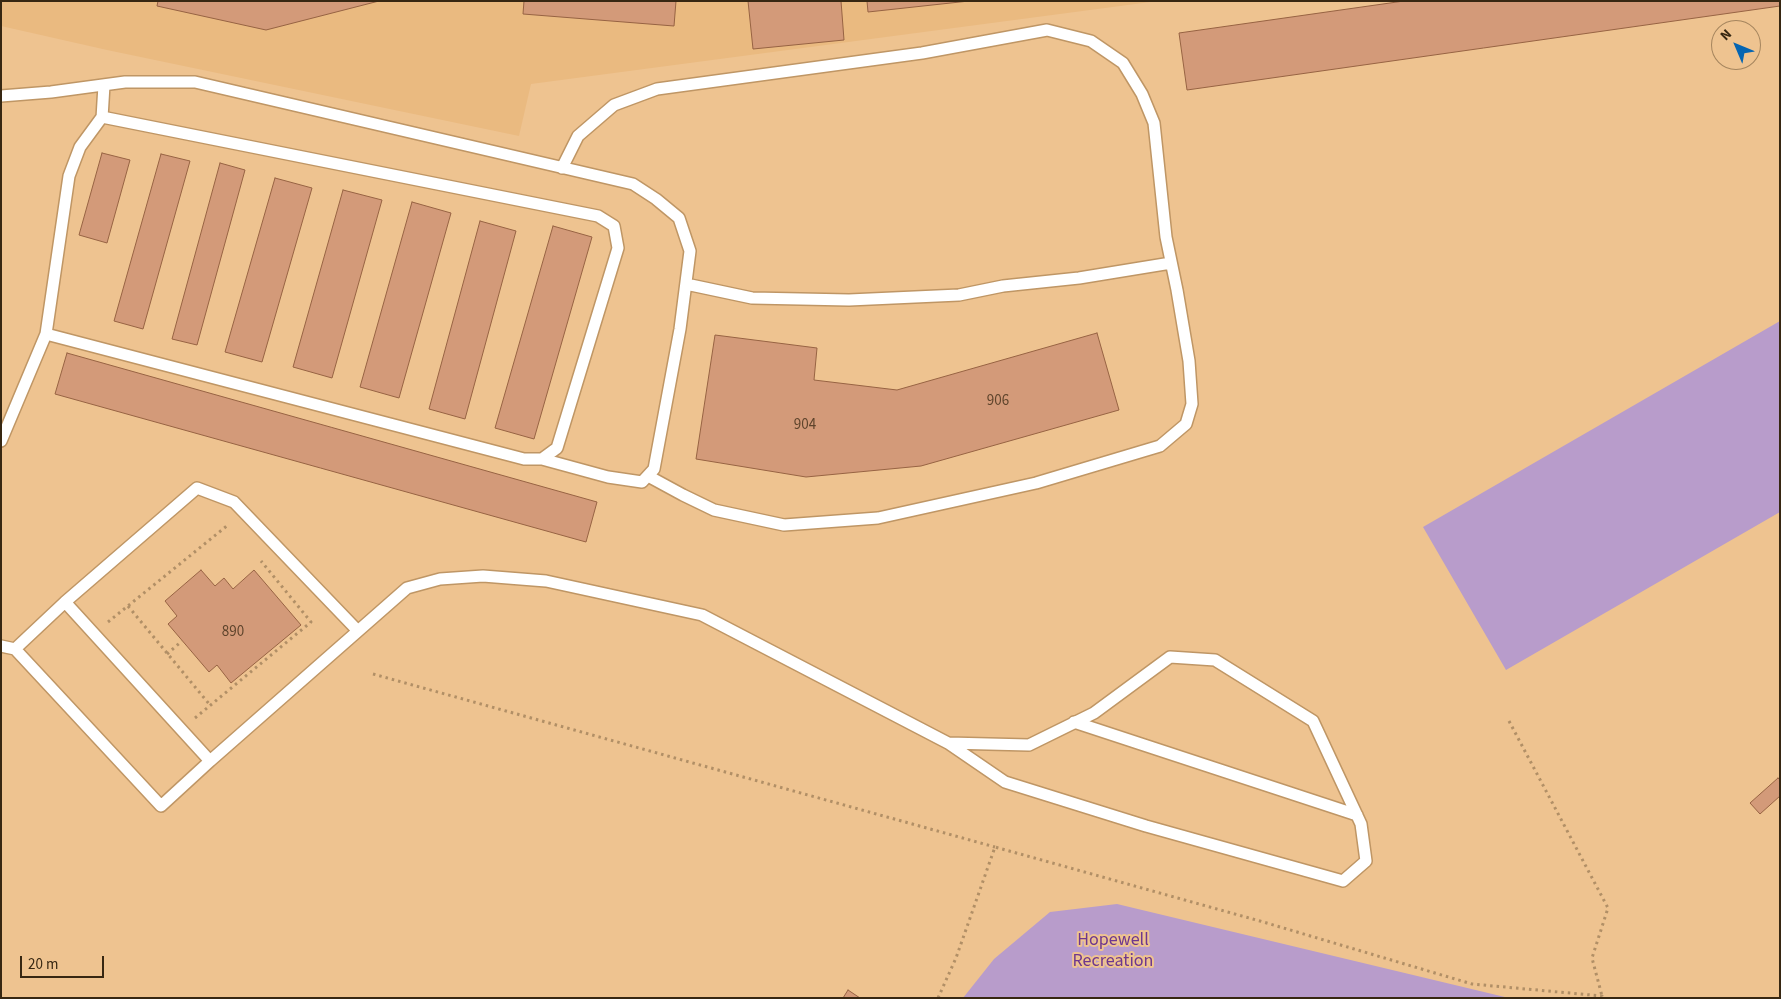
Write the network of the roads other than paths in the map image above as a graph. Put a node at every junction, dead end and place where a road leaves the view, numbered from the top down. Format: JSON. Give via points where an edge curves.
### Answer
{"nodes":[{"id":1,"x":104,"y":85,"type":"junction"},
{"id":2,"x":1,"y":96,"type":"edge"},
{"id":3,"x":102,"y":118,"type":"junction"},
{"id":4,"x":562,"y":168,"type":"junction"},
{"id":5,"x":1171,"y":263,"type":"junction"},
{"id":6,"x":686,"y":284,"type":"junction"},
{"id":7,"x":46,"y":334,"type":"junction"},
{"id":8,"x":1,"y":440,"type":"edge"},
{"id":9,"x":542,"y":459,"type":"junction"},
{"id":10,"x":648,"y":476,"type":"junction"},
{"id":11,"x":64,"y":602,"type":"junction"},
{"id":12,"x":358,"y":631,"type":"junction"},
{"id":13,"x":1,"y":646,"type":"edge"},
{"id":14,"x":15,"y":649,"type":"junction"},
{"id":15,"x":1074,"y":722,"type":"junction"},
{"id":16,"x":948,"y":743,"type":"junction"},
{"id":17,"x":210,"y":761,"type":"junction"},
{"id":18,"x":1357,"y":815,"type":"junction"}],
"edges":[{"from":1,"to":2,"type":"lane"},
{"from":1,"to":3,"type":"lane"},
{"from":1,"to":4,"type":"lane","via":[[195,82]]},
{"from":3,"to":7,"type":"lane","via":[[80,147],[69,176]]},
{"from":3,"to":9,"type":"lane","via":[[598,216],[614,226],[618,248],[557,448]]},
{"from":4,"to":5,"type":"lane","via":[[578,136],[614,106],[657,88],[922,53],[1047,30],[1091,40],[1123,63],[1142,94],[1154,123]]},
{"from":4,"to":6,"type":"lane","via":[[633,184],[679,218],[690,251]]},
{"from":5,"to":6,"type":"lane","via":[[959,295],[849,300],[752,298]]},
{"from":5,"to":10,"type":"lane","via":[[1189,361],[1192,404],[1186,424],[1160,446],[1036,483],[878,518],[784,525],[714,510]]},
{"from":6,"to":10,"type":"lane","via":[[654,469]]},
{"from":7,"to":8,"type":"lane"},
{"from":7,"to":9,"type":"lane","via":[[524,458]]},
{"from":9,"to":10,"type":"lane","via":[[608,478],[642,482]]},
{"from":11,"to":12,"type":"lane","via":[[197,488],[234,502]]},
{"from":11,"to":14,"type":"lane"},
{"from":11,"to":17,"type":"lane"},
{"from":12,"to":16,"type":"lane","via":[[407,588],[440,579],[483,576],[546,581],[702,615]]},
{"from":12,"to":17,"type":"lane"},
{"from":13,"to":14,"type":"lane"},
{"from":14,"to":17,"type":"lane","via":[[161,806]]},
{"from":15,"to":16,"type":"lane","via":[[1029,745]]},
{"from":15,"to":18,"type":"lane"},
{"from":15,"to":18,"type":"lane","via":[[1094,713],[1170,657],[1215,660],[1313,721]]},
{"from":16,"to":18,"type":"lane","via":[[1005,782],[1146,826],[1343,880],[1366,860]]}]}
